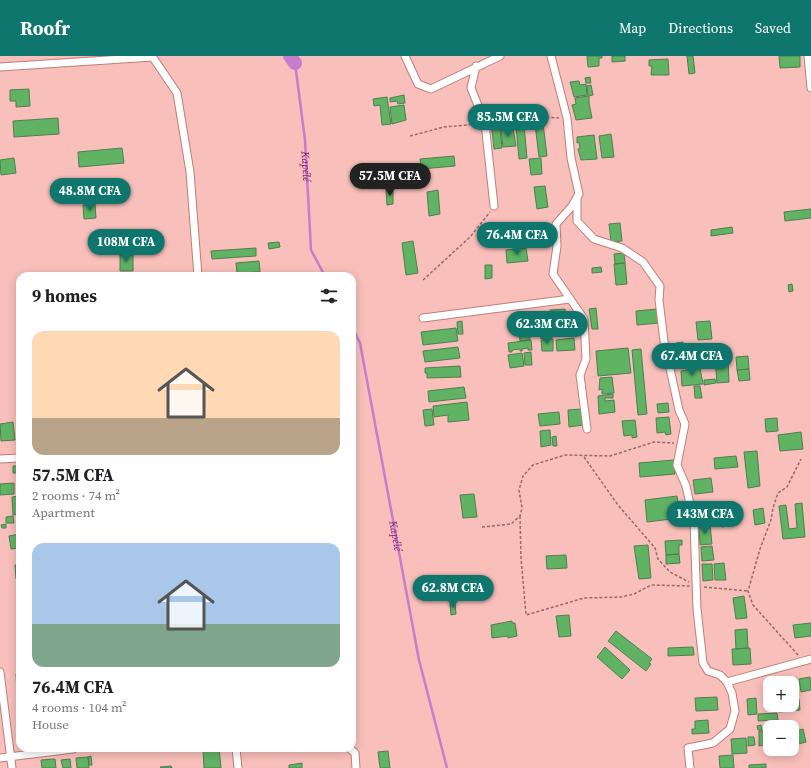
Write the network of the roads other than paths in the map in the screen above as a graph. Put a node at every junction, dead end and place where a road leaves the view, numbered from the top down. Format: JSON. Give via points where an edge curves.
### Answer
{"nodes":[{"id":1,"x":153,"y":56,"type":"edge"},
{"id":2,"x":405,"y":56,"type":"edge"},
{"id":3,"x":500,"y":56,"type":"edge"},
{"id":4,"x":550,"y":56,"type":"edge"},
{"id":5,"x":808,"y":56,"type":"edge"},
{"id":6,"x":476,"y":66,"type":"junction"},
{"id":7,"x":0,"y":67,"type":"edge"},
{"id":8,"x":811,"y":88,"type":"edge"},
{"id":9,"x":577,"y":197,"type":"junction"},
{"id":10,"x":494,"y":206,"type":"road end"},
{"id":11,"x":198,"y":272,"type":"edge"},
{"id":12,"x":570,"y":299,"type":"junction"},
{"id":13,"x":423,"y":318,"type":"dead end"},
{"id":14,"x":587,"y":429,"type":"dead end"},
{"id":15,"x":16,"y":458,"type":"edge"},
{"id":16,"x":0,"y":459,"type":"edge"},
{"id":17,"x":811,"y":659,"type":"edge"},
{"id":18,"x":0,"y":672,"type":"edge"},
{"id":19,"x":727,"y":682,"type":"junction"},
{"id":20,"x":50,"y":752,"type":"edge"},
{"id":21,"x":236,"y":752,"type":"edge"},
{"id":22,"x":354,"y":752,"type":"edge"},
{"id":23,"x":11,"y":757,"type":"junction"},
{"id":24,"x":0,"y":758,"type":"edge"},
{"id":25,"x":12,"y":768,"type":"edge"},
{"id":26,"x":238,"y":768,"type":"edge"},
{"id":27,"x":356,"y":768,"type":"edge"},
{"id":28,"x":690,"y":768,"type":"edge"}],
"edges":[{"from":1,"to":7,"type":"street"},
{"from":1,"to":11,"type":"street","via":[[177,93],[190,172]]},
{"from":2,"to":6,"type":"street","via":[[418,84],[431,89]]},
{"from":3,"to":6,"type":"street"},
{"from":4,"to":9,"type":"street","via":[[567,118],[570,158],[579,194]]},
{"from":5,"to":8,"type":"street"},
{"from":6,"to":10,"type":"street","via":[[471,88],[485,123]]},
{"from":9,"to":12,"type":"street","via":[[556,224],[557,246],[553,274]]},
{"from":9,"to":19,"type":"street","via":[[577,221],[594,239],[622,248],[644,262],[660,286],[659,300],[664,341],[679,410],[685,424],[677,465],[686,486],[694,522],[702,663],[708,671],[720,675]]},
{"from":12,"to":13,"type":"street"},
{"from":12,"to":14,"type":"street","via":[[584,319],[586,359],[580,375]]},
{"from":15,"to":16,"type":"street"},
{"from":17,"to":19,"type":"street"},
{"from":18,"to":23,"type":"street"},
{"from":19,"to":28,"type":"street","via":[[736,711],[730,729],[713,743],[688,748]]},
{"from":20,"to":23,"type":"street"},
{"from":21,"to":26,"type":"street"},
{"from":22,"to":27,"type":"street"},
{"from":23,"to":24,"type":"street"},
{"from":23,"to":25,"type":"street"}]}
